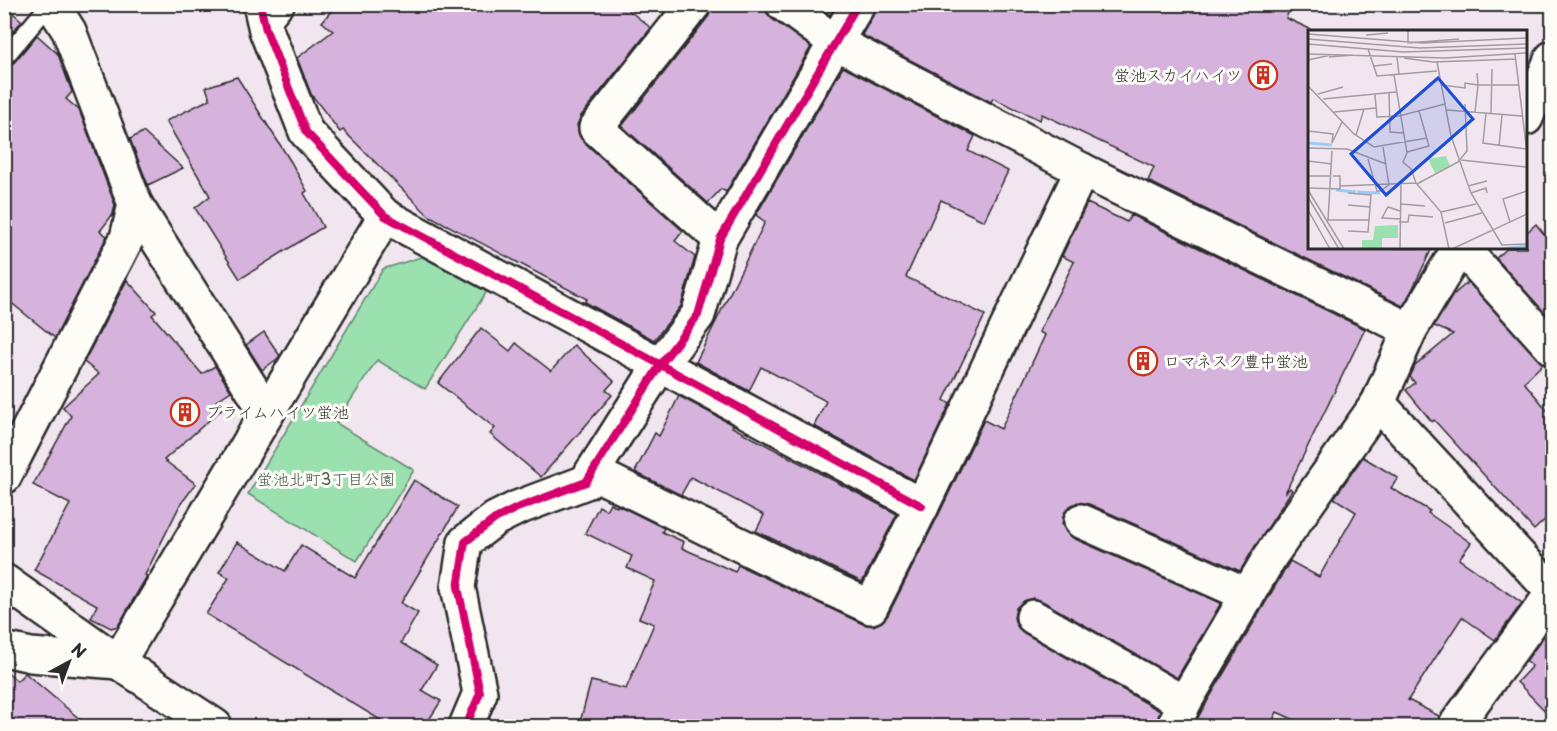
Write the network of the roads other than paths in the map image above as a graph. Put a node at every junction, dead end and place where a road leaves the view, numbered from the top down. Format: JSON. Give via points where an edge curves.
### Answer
{"nodes":[{"id":1,"x":51,"y":4,"type":"edge"},
{"id":2,"x":287,"y":4,"type":"edge"},
{"id":3,"x":694,"y":4,"type":"edge"},
{"id":4,"x":783,"y":4,"type":"edge"},
{"id":5,"x":858,"y":4,"type":"edge"},
{"id":6,"x":263,"y":17,"type":"edge"},
{"id":7,"x":835,"y":42,"type":"junction"},
{"id":8,"x":4,"y":58,"type":"edge"},
{"id":9,"x":1552,"y":58,"type":"edge"},
{"id":10,"x":1538,"y":111,"type":"edge"},
{"id":11,"x":1082,"y":170,"type":"junction"},
{"id":12,"x":135,"y":204,"type":"junction"},
{"id":13,"x":385,"y":216,"type":"junction"},
{"id":14,"x":720,"y":239,"type":"junction"},
{"id":15,"x":1459,"y":249,"type":"edge"},
{"id":16,"x":1461,"y":249,"type":"edge"},
{"id":17,"x":1410,"y":330,"type":"junction"},
{"id":18,"x":1552,"y":348,"type":"edge"},
{"id":19,"x":660,"y":365,"type":"junction"},
{"id":20,"x":1378,"y":403,"type":"junction"},
{"id":21,"x":267,"y":413,"type":"junction"},
{"id":22,"x":592,"y":472,"type":"junction"},
{"id":23,"x":4,"y":477,"type":"edge"},
{"id":24,"x":922,"y":506,"type":"junction"},
{"id":25,"x":1081,"y":521,"type":"dead end"},
{"id":26,"x":4,"y":581,"type":"edge"},
{"id":27,"x":1552,"y":592,"type":"edge"},
{"id":28,"x":1248,"y":595,"type":"junction"},
{"id":29,"x":1034,"y":617,"type":"dead end"},
{"id":30,"x":4,"y":649,"type":"edge"},
{"id":31,"x":118,"y":662,"type":"junction"},
{"id":32,"x":1179,"y":715,"type":"edge"},
{"id":33,"x":216,"y":726,"type":"edge"},
{"id":34,"x":466,"y":726,"type":"edge"},
{"id":35,"x":1455,"y":726,"type":"edge"}],
"edges":[{"from":1,"to":8,"type":"lane"},
{"from":1,"to":12,"type":"street","via":[[69,31]]},
{"from":2,"to":6,"type":"lane"},
{"from":3,"to":14,"type":"street","via":[[596,128]]},
{"from":4,"to":7,"type":"street"},
{"from":5,"to":7,"type":"street"},
{"from":6,"to":13,"type":"street","via":[[306,132]]},
{"from":7,"to":11,"type":"street"},
{"from":7,"to":14,"type":"street"},
{"from":9,"to":10,"type":"street"},
{"from":11,"to":17,"type":"street"},
{"from":11,"to":24,"type":"street"},
{"from":12,"to":21,"type":"street"},
{"from":12,"to":23,"type":"street","via":[[127,238]]},
{"from":13,"to":19,"type":"street"},
{"from":13,"to":21,"type":"street"},
{"from":14,"to":19,"type":"street","via":[[698,315]]},
{"from":15,"to":17,"type":"street"},
{"from":16,"to":18,"type":"street"},
{"from":17,"to":20,"type":"street"},
{"from":19,"to":22,"type":"street"},
{"from":19,"to":24,"type":"street"},
{"from":20,"to":27,"type":"street"},
{"from":20,"to":28,"type":"street","via":[[1271,555]]},
{"from":21,"to":31,"type":"street"},
{"from":22,"to":24,"type":"street","via":[[871,606]]},
{"from":22,"to":34,"type":"street","via":[[586,482],[495,519],[465,542],[458,587],[480,693]]},
{"from":25,"to":28,"type":"street"},
{"from":26,"to":31,"type":"street"},
{"from":27,"to":35,"type":"street"},
{"from":28,"to":32,"type":"street"},
{"from":29,"to":32,"type":"street"},
{"from":30,"to":31,"type":"street"},
{"from":31,"to":33,"type":"street"}]}
